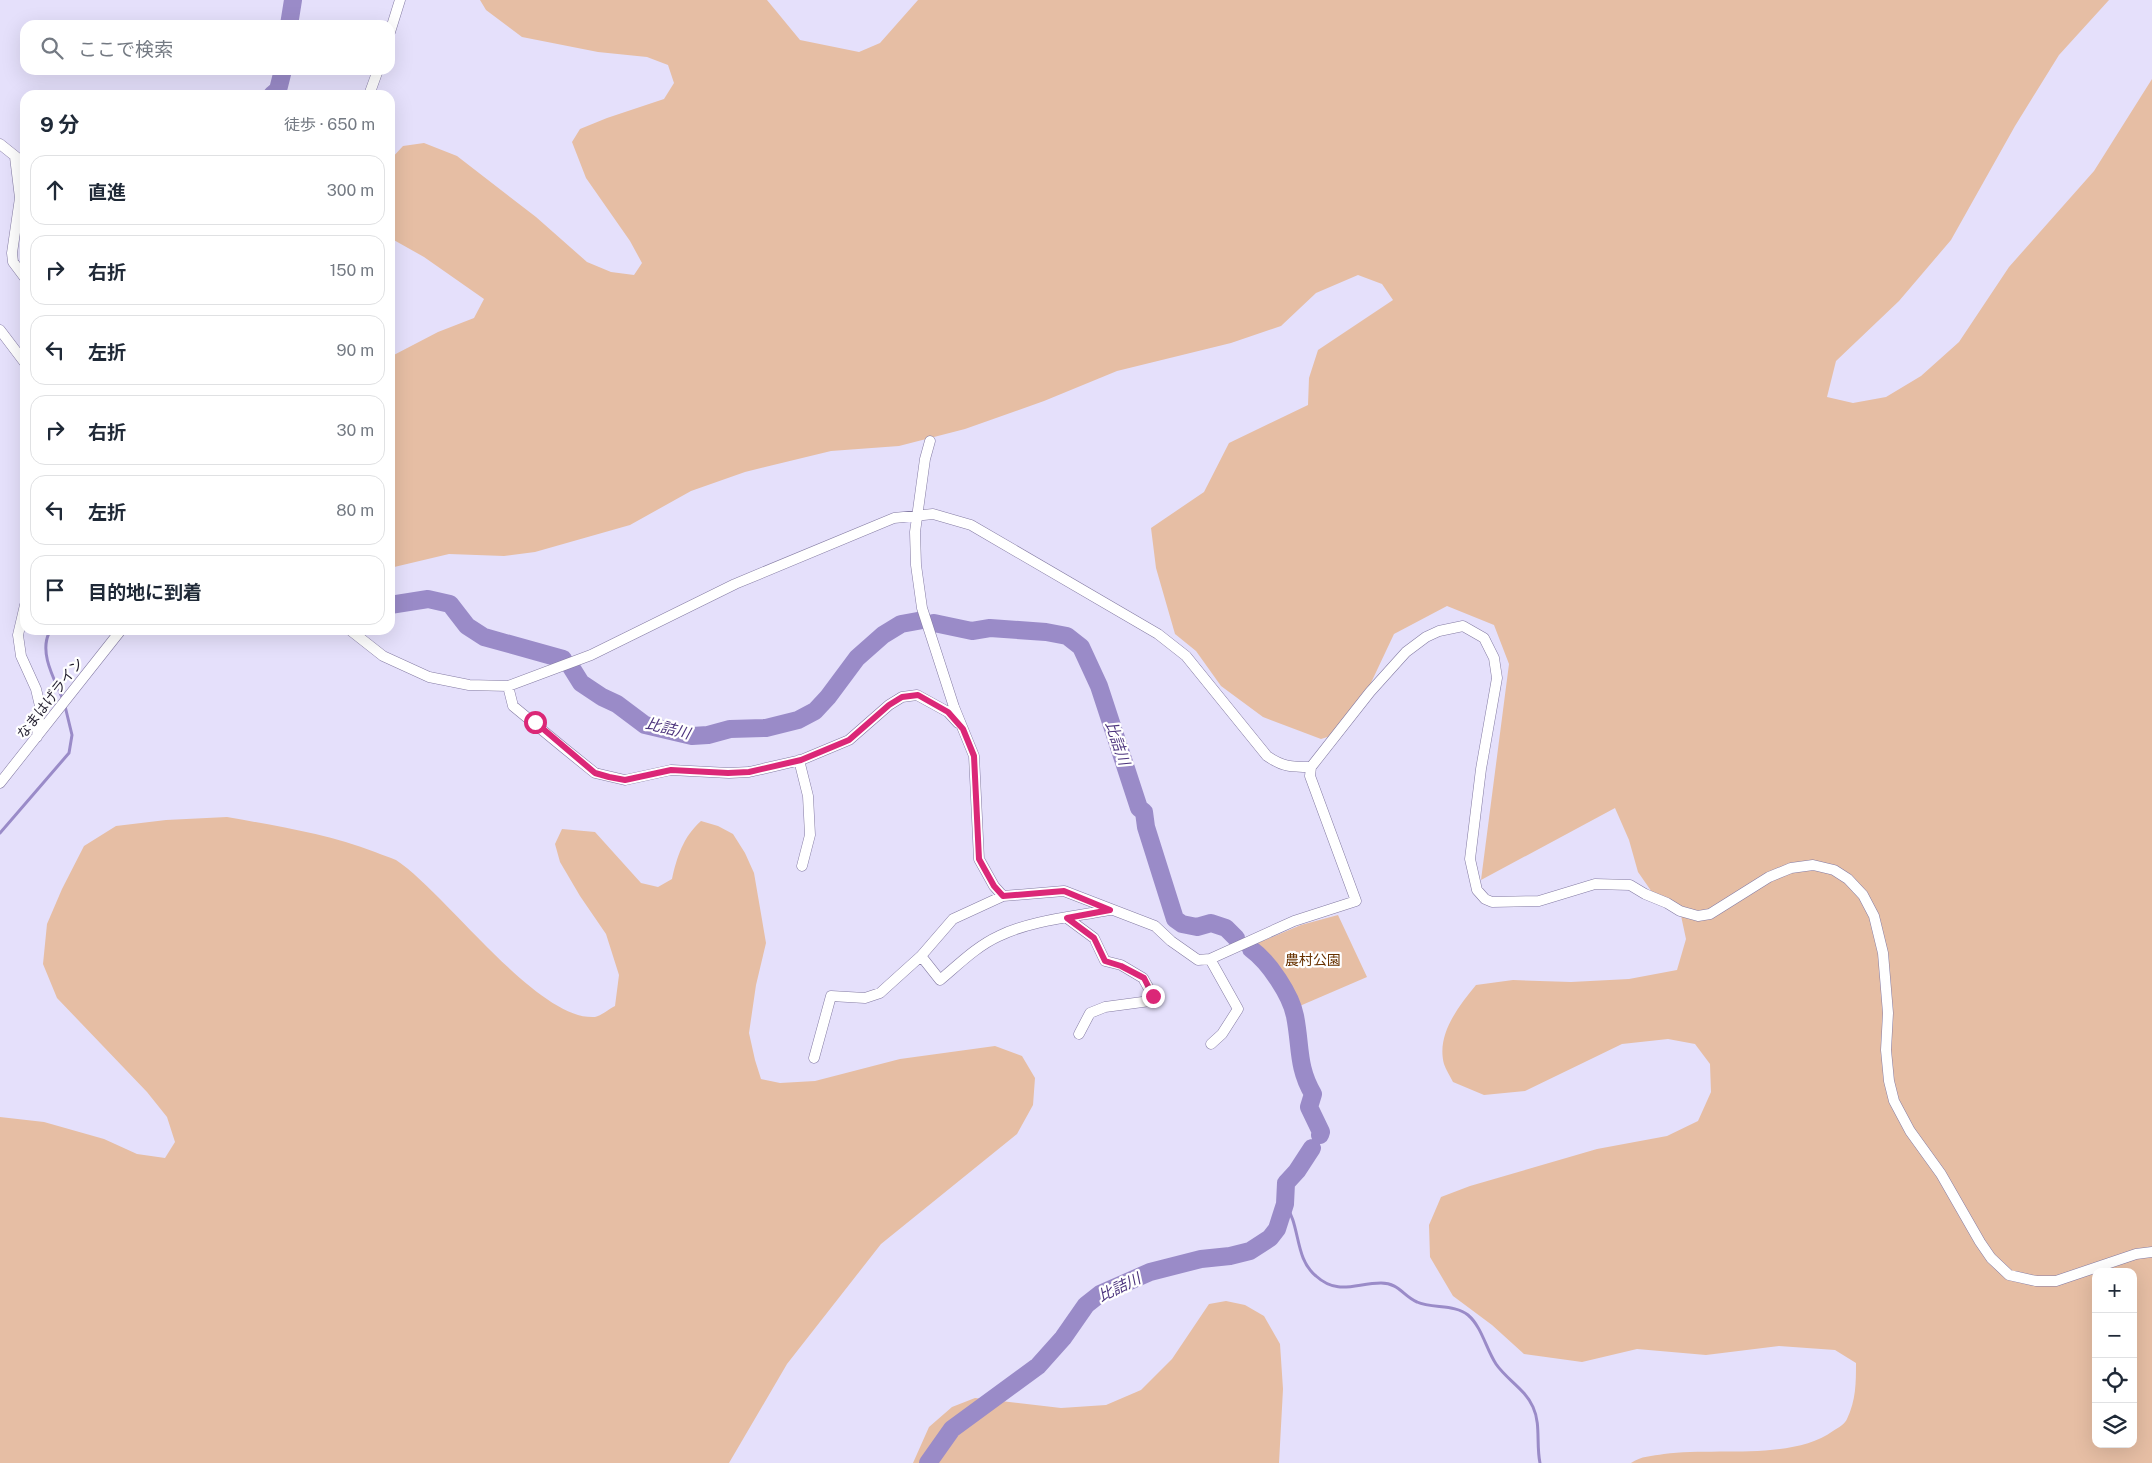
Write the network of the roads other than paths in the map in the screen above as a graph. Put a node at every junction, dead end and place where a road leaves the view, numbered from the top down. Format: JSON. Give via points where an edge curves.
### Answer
{"nodes":[{"id":1,"x":400,"y":0,"type":"edge"},
{"id":2,"x":394,"y":20,"type":"edge"},
{"id":3,"x":376,"y":75,"type":"edge"},
{"id":4,"x":371,"y":90,"type":"edge"},
{"id":5,"x":0,"y":144,"type":"edge"},
{"id":6,"x":15,"y":157,"type":"junction"},
{"id":7,"x":20,"y":160,"type":"edge"},
{"id":8,"x":20,"y":198,"type":"edge"},
{"id":9,"x":20,"y":198,"type":"edge"},
{"id":10,"x":20,"y":271,"type":"edge"},
{"id":11,"x":0,"y":330,"type":"edge"},
{"id":12,"x":20,"y":356,"type":"edge"},
{"id":13,"x":930,"y":441,"type":"dead end"},
{"id":14,"x":918,"y":516,"type":"junction"},
{"id":15,"x":20,"y":626,"type":"edge"},
{"id":16,"x":116,"y":635,"type":"edge"},
{"id":17,"x":356,"y":635,"type":"edge"},
{"id":18,"x":508,"y":686,"type":"junction"},
{"id":19,"x":963,"y":729,"type":"junction"},
{"id":20,"x":36,"y":738,"type":"junction"},
{"id":21,"x":799,"y":760,"type":"junction"},
{"id":22,"x":1310,"y":767,"type":"junction"},
{"id":23,"x":0,"y":783,"type":"edge"},
{"id":24,"x":802,"y":866,"type":"dead end"},
{"id":25,"x":1003,"y":896,"type":"junction"},
{"id":26,"x":1110,"y":910,"type":"junction"},
{"id":27,"x":1067,"y":918,"type":"junction"},
{"id":28,"x":921,"y":956,"type":"junction"},
{"id":29,"x":1210,"y":959,"type":"junction"},
{"id":30,"x":1078,"y":1034,"type":"dead end"},
{"id":31,"x":1211,"y":1044,"type":"dead end"},
{"id":32,"x":814,"y":1058,"type":"dead end"},
{"id":33,"x":2152,"y":1252,"type":"edge"}],
"edges":[{"from":1,"to":2,"type":"street"},
{"from":3,"to":4,"type":"street"},
{"from":5,"to":6,"type":"street"},
{"from":6,"to":7,"type":"street"},
{"from":6,"to":9,"type":"street"},
{"from":8,"to":10,"type":"street","via":[[12,253]]},
{"from":11,"to":12,"type":"street"},
{"from":13,"to":14,"type":"street"},
{"from":14,"to":18,"type":"street","via":[[894,518],[743,580],[591,655]]},
{"from":14,"to":19,"type":"street","via":[[916,565],[922,608]]},
{"from":14,"to":22,"type":"street","via":[[933,514],[971,525],[1158,634],[1186,656],[1267,756],[1279,765]]},
{"from":15,"to":20,"type":"street","via":[[21,656],[40,706]]},
{"from":16,"to":20,"type":"street","name":"なまはげライン"},
{"from":17,"to":18,"type":"street","via":[[383,656],[429,677],[470,685]]},
{"from":18,"to":21,"type":"street","via":[[513,706],[595,773],[609,777],[625,780],[671,770],[749,772]]},
{"from":19,"to":21,"type":"street","via":[[948,712],[918,695],[902,697],[849,740]]},
{"from":19,"to":25,"type":"street","via":[[974,756],[979,859]]},
{"from":20,"to":23,"type":"street","name":"なまはげライン"},
{"from":21,"to":24,"type":"street","via":[[808,796],[810,835]]},
{"from":22,"to":29,"type":"street","via":[[1310,776],[1356,901],[1294,921]]},
{"from":22,"to":33,"type":"street","via":[[1370,692],[1406,652],[1426,637],[1463,626],[1484,638],[1494,658],[1497,678],[1470,859],[1477,890],[1485,899],[1492,902],[1539,901],[1596,884],[1630,885],[1680,912],[1698,916],[1710,914],[1770,877],[1791,868],[1813,864],[1834,870],[1863,894],[1874,916],[1883,953],[1888,1013],[1888,1081],[1894,1101],[1991,1258],[2009,1275],[2036,1281],[2056,1281],[2136,1254]]},
{"from":25,"to":26,"type":"street","via":[[1064,891]]},
{"from":25,"to":28,"type":"street","via":[[953,919]]},
{"from":26,"to":27,"type":"street"},
{"from":26,"to":29,"type":"street","via":[[1156,926],[1198,960]]},
{"from":27,"to":28,"type":"street","via":[[1022,927],[999,936],[976,950],[940,980]]},
{"from":27,"to":30,"type":"street","via":[[1094,938],[1105,961],[1144,978],[1153,996],[1150,1000],[1105,1007],[1090,1013]]},
{"from":28,"to":32,"type":"street","via":[[880,993],[865,998],[831,996]]},
{"from":29,"to":31,"type":"street","via":[[1238,1009],[1222,1034]]}]}
